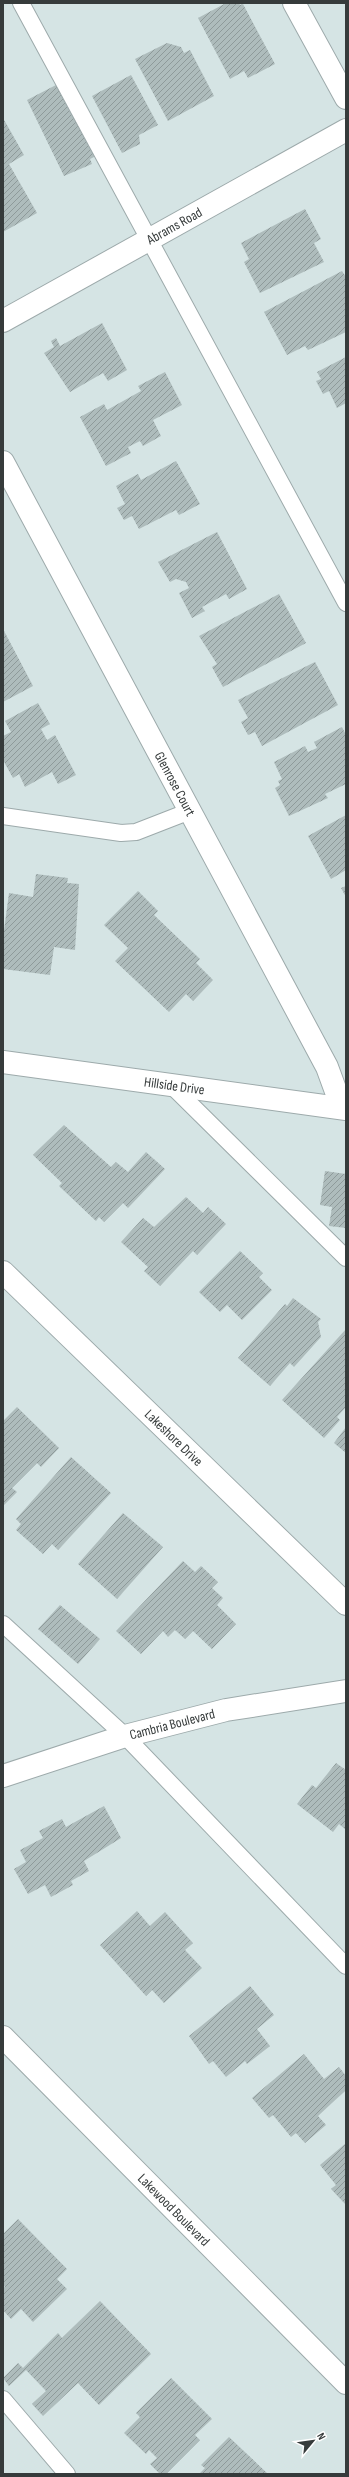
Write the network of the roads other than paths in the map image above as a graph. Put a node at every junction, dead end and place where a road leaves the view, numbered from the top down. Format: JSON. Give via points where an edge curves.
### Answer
{"nodes":[{"id":1,"x":21,"y":3,"type":"edge"},
{"id":2,"x":294,"y":3,"type":"edge"},
{"id":3,"x":346,"y":98,"type":"edge"},
{"id":4,"x":346,"y":130,"type":"edge"},
{"id":5,"x":149,"y":239,"type":"junction"},
{"id":6,"x":3,"y":321,"type":"edge"},
{"id":7,"x":3,"y":462,"type":"edge"},
{"id":8,"x":346,"y":603,"type":"edge"},
{"id":9,"x":190,"y":811,"type":"junction"},
{"id":10,"x":3,"y":816,"type":"edge"},
{"id":11,"x":3,"y":1062,"type":"edge"},
{"id":12,"x":171,"y":1085,"type":"junction"},
{"id":13,"x":344,"y":1108,"type":"edge"},
{"id":14,"x":346,"y":1258,"type":"edge"},
{"id":15,"x":3,"y":1272,"type":"edge"},
{"id":16,"x":346,"y":1604,"type":"edge"},
{"id":17,"x":3,"y":1624,"type":"edge"},
{"id":18,"x":346,"y":1691,"type":"edge"},
{"id":19,"x":125,"y":1736,"type":"junction"},
{"id":20,"x":3,"y":1776,"type":"edge"},
{"id":21,"x":346,"y":1966,"type":"edge"},
{"id":22,"x":3,"y":2037,"type":"edge"},
{"id":23,"x":346,"y":2383,"type":"edge"},
{"id":24,"x":3,"y":2399,"type":"edge"},
{"id":25,"x":67,"y":2474,"type":"edge"}],
"edges":[{"from":1,"to":5,"type":"lane"},
{"from":2,"to":3,"type":"street"},
{"from":4,"to":5,"type":"street","name":"Abrams Road"},
{"from":5,"to":6,"type":"street","name":"Abrams Road"},
{"from":5,"to":8,"type":"lane"},
{"from":7,"to":9,"type":"street","name":"Glenrose Court"},
{"from":9,"to":10,"type":"lane","via":[[136,832],[121,833]]},
{"from":9,"to":13,"type":"street","name":"Glenrose Court","via":[[327,1067]]},
{"from":11,"to":12,"type":"street","name":"Hillside Drive"},
{"from":12,"to":13,"type":"street","name":"Hillside Drive"},
{"from":12,"to":14,"type":"lane"},
{"from":15,"to":16,"type":"street","name":"Lakeshore Drive"},
{"from":17,"to":19,"type":"lane"},
{"from":18,"to":19,"type":"street","name":"Cambria Boulevard","via":[[226,1710]]},
{"from":19,"to":20,"type":"street","name":"Cambria Boulevard"},
{"from":19,"to":21,"type":"lane"},
{"from":22,"to":23,"type":"street","name":"Lakewood Boulevard"},
{"from":24,"to":25,"type":"lane"}]}
